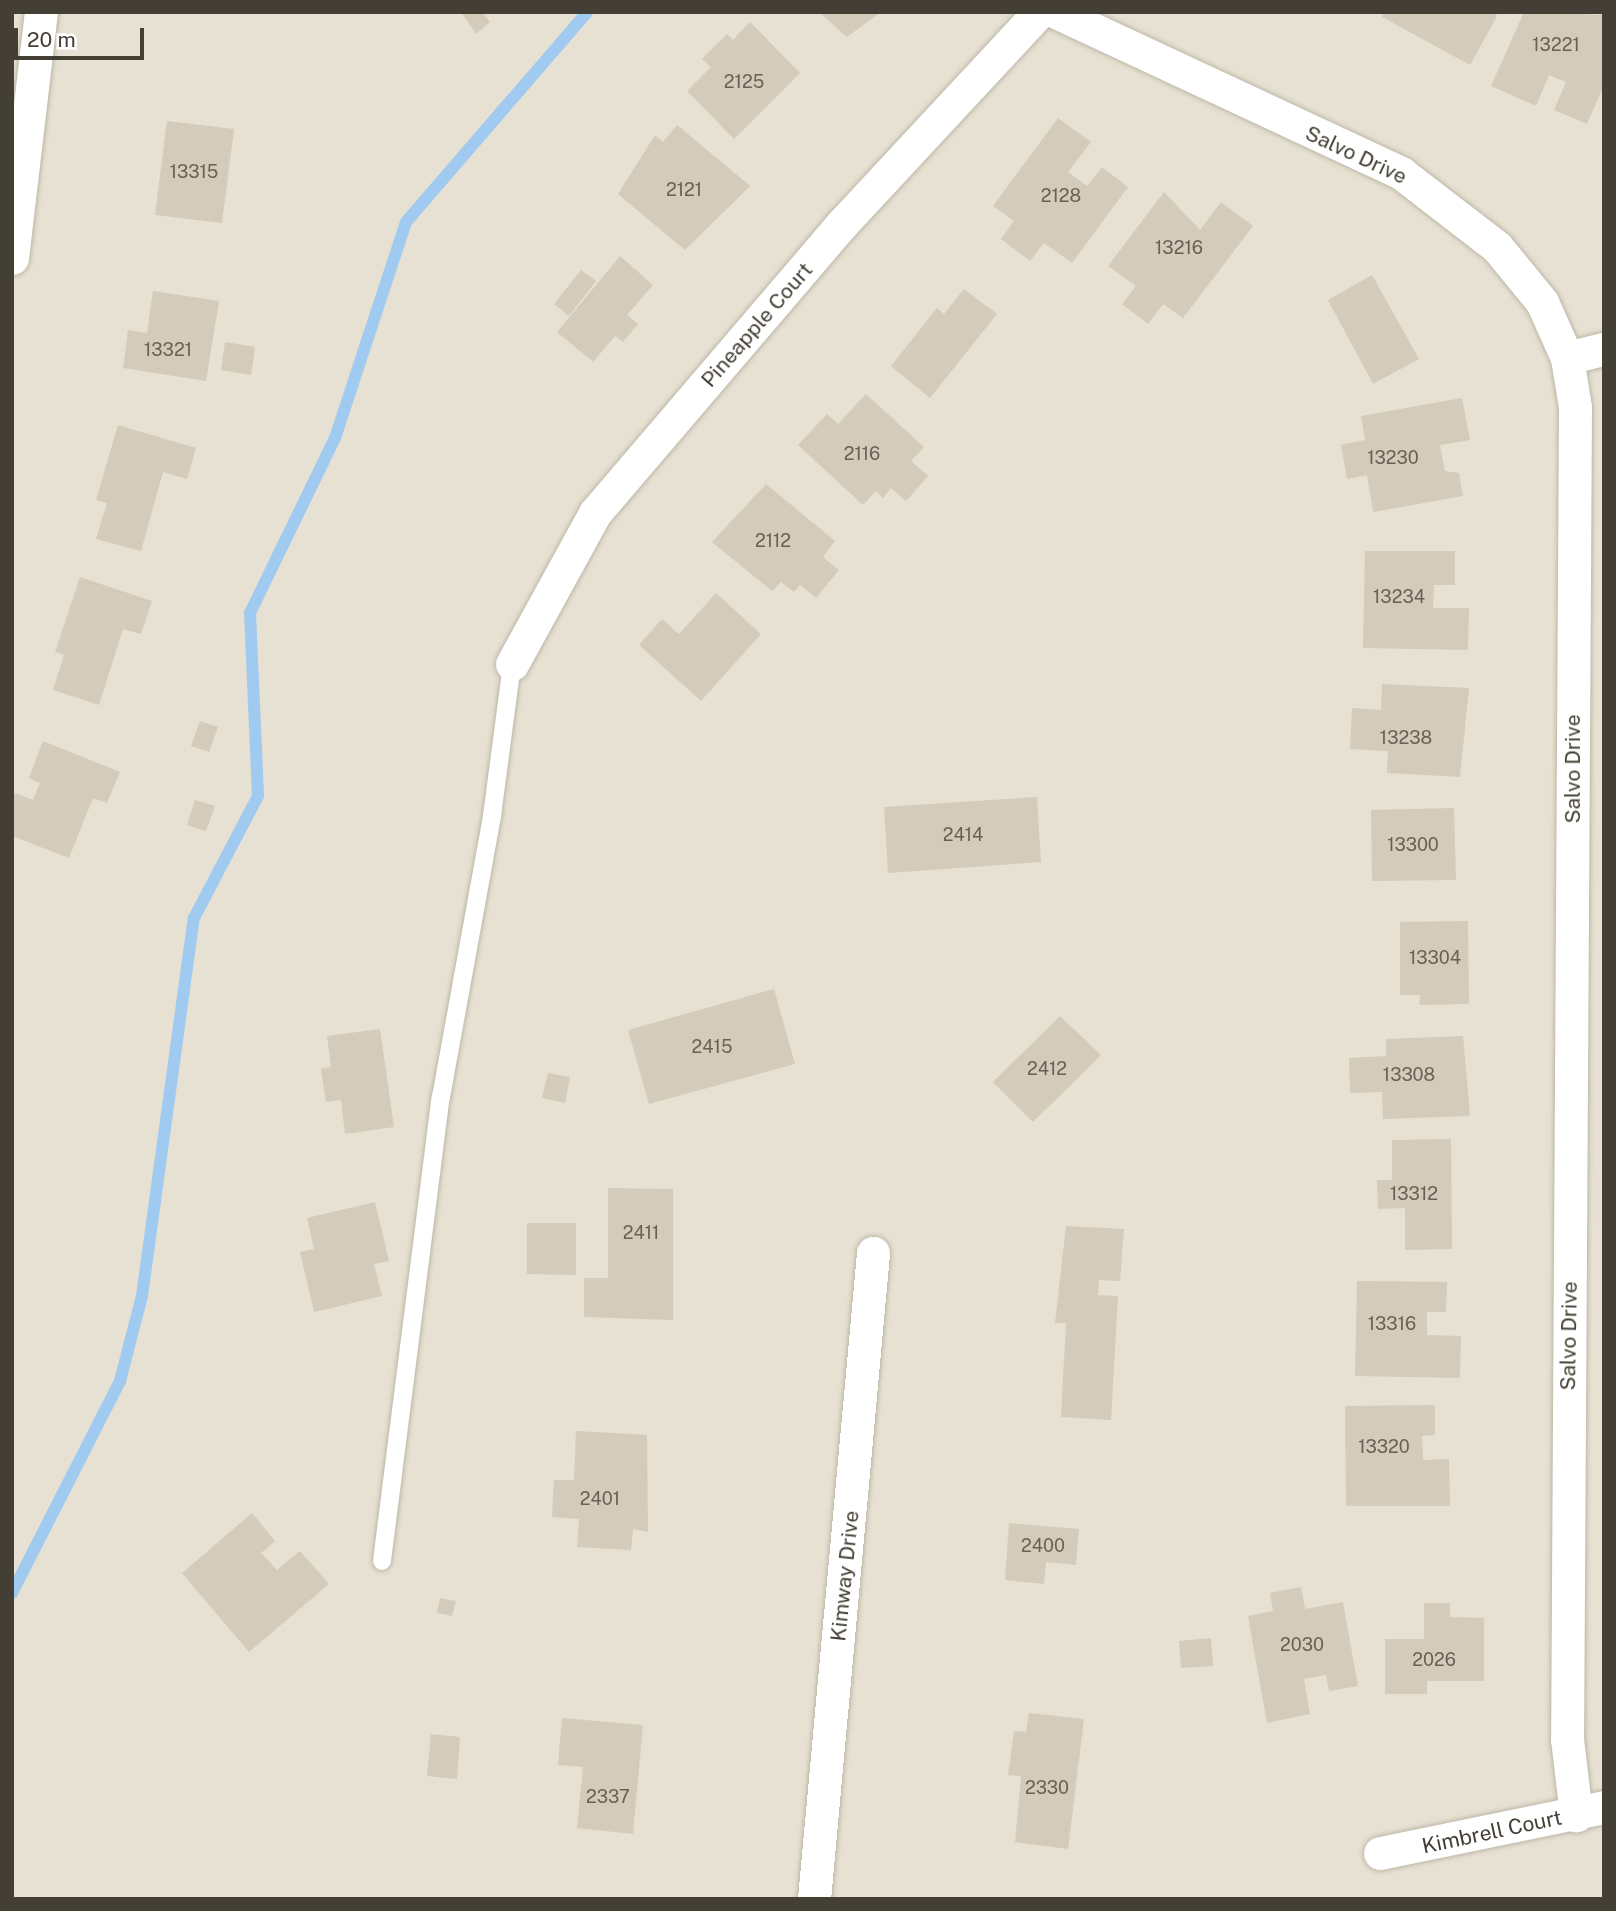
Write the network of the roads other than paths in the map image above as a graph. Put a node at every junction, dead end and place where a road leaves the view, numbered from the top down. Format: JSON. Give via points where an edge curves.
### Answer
{"nodes":[{"id":1,"x":41,"y":12,"type":"edge"},
{"id":2,"x":1039,"y":12,"type":"edge"},
{"id":3,"x":1056,"y":12,"type":"edge"},
{"id":4,"x":12,"y":258,"type":"edge"},
{"id":5,"x":1604,"y":349,"type":"edge"},
{"id":6,"x":1567,"y":358,"type":"junction"},
{"id":7,"x":512,"y":664,"type":"joint"},
{"id":8,"x":873,"y":1253,"type":"dead end"},
{"id":9,"x":382,"y":1561,"type":"dead end"},
{"id":10,"x":1590,"y":1811,"type":"edge"},
{"id":11,"x":1380,"y":1853,"type":"dead end"},
{"id":12,"x":814,"y":1899,"type":"edge"}],
"edges":[{"from":1,"to":4,"type":"street"},
{"from":2,"to":7,"type":"street","name":"Pineapple Court","via":[[842,224],[595,513]]},
{"from":3,"to":6,"type":"street","name":"Salvo Drive","via":[[1401,173],[1497,247],[1542,302]]},
{"from":5,"to":6,"type":"street"},
{"from":6,"to":10,"type":"street","name":"Salvo Drive","via":[[1575,435],[1567,1739]]},
{"from":7,"to":9,"type":"lane","via":[[492,816],[441,1097]]},
{"from":8,"to":12,"type":"street","name":"Kimway Drive"},
{"from":10,"to":11,"type":"street","name":"Kimbrell Court"}]}
